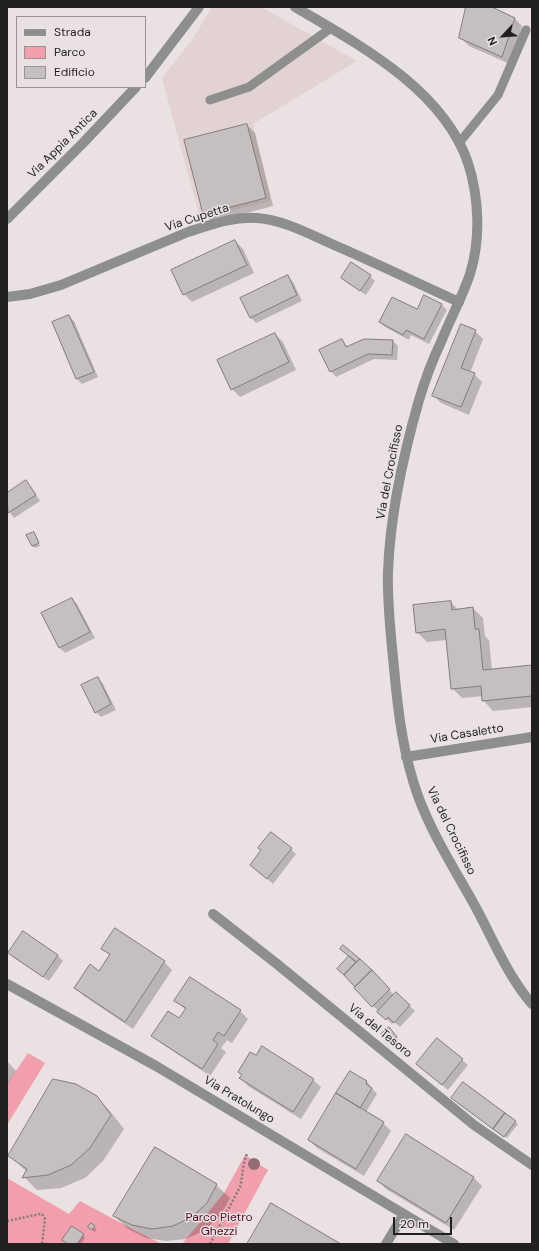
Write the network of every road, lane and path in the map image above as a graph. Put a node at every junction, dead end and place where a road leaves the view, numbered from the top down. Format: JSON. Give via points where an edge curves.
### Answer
{"nodes":[{"id":1,"x":199,"y":7,"type":"edge"},
{"id":2,"x":295,"y":7,"type":"edge"},
{"id":3,"x":331,"y":28,"type":"junction"},
{"id":4,"x":526,"y":30,"type":"dead end"},
{"id":5,"x":146,"y":77,"type":"edge"},
{"id":6,"x":135,"y":88,"type":"edge"},
{"id":7,"x":210,"y":100,"type":"dead end"},
{"id":8,"x":459,"y":143,"type":"junction"},
{"id":9,"x":7,"y":219,"type":"edge"},
{"id":10,"x":7,"y":297,"type":"edge"},
{"id":11,"x":459,"y":302,"type":"junction"},
{"id":12,"x":532,"y":737,"type":"edge"},
{"id":13,"x":406,"y":757,"type":"junction"},
{"id":14,"x":214,"y":914,"type":"dead end"},
{"id":15,"x":7,"y":984,"type":"edge"},
{"id":16,"x":532,"y":1004,"type":"edge"},
{"id":17,"x":247,"y":1154,"type":"dead end"},
{"id":18,"x":532,"y":1165,"type":"edge"},
{"id":19,"x":404,"y":1214,"type":"junction"},
{"id":20,"x":7,"y":1221,"type":"edge"},
{"id":21,"x":42,"y":1244,"type":"edge"},
{"id":22,"x":210,"y":1244,"type":"edge"},
{"id":23,"x":386,"y":1244,"type":"edge"},
{"id":24,"x":454,"y":1244,"type":"edge"}],
"edges":[{"from":1,"to":5,"type":"street"},
{"from":2,"to":3,"type":"street","name":"Via del Crocifisso"},
{"from":3,"to":7,"type":"lane","via":[[249,87]]},
{"from":3,"to":8,"type":"street","name":"Via del Crocifisso","via":[[382,61],[420,93],[439,112]]},
{"from":4,"to":8,"type":"lane","via":[[498,95]]},
{"from":6,"to":9,"type":"street","name":"Via Appia Antica"},
{"from":8,"to":11,"type":"street","name":"Via del Crocifisso","via":[[473,182],[477,228],[475,254]]},
{"from":10,"to":11,"type":"street","name":"Via Cupetta","via":[[56,287],[209,225],[238,218],[256,218],[275,220],[307,233]]},
{"from":11,"to":13,"type":"street","name":"Via del Crocifisso","via":[[438,350],[410,431],[391,535],[389,617],[397,705]]},
{"from":12,"to":13,"type":"street","name":"Via Casaletto"},
{"from":13,"to":16,"type":"street","name":"Via del Crocifisso","via":[[422,806],[437,838],[509,972]]},
{"from":14,"to":18,"type":"street","name":"Via del Tesoro","via":[[474,1125]]},
{"from":15,"to":19,"type":"street","name":"Via Pratolungo","via":[[156,1066]]},
{"from":17,"to":22,"type":"path","via":[[240,1187]]},
{"from":19,"to":23,"type":"street"},
{"from":19,"to":24,"type":"street","name":"Via Pratolungo"},
{"from":20,"to":21,"type":"path","via":[[42,1214],[45,1219]]}]}
